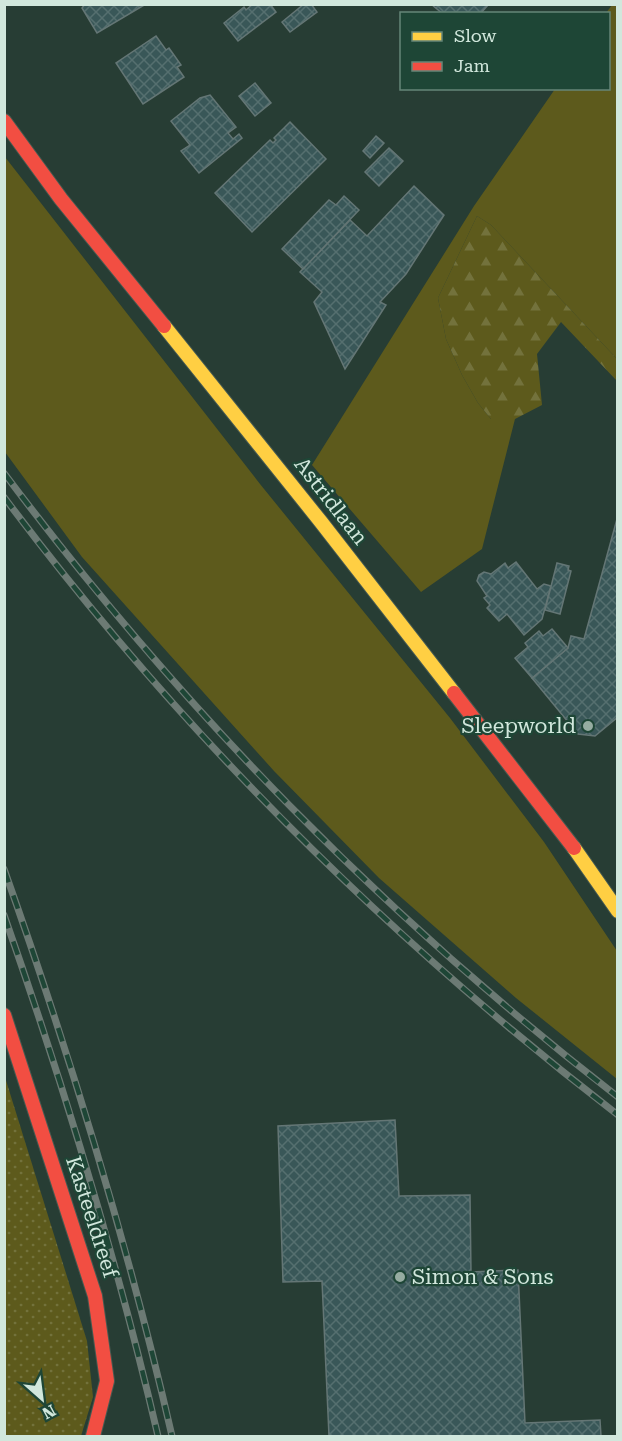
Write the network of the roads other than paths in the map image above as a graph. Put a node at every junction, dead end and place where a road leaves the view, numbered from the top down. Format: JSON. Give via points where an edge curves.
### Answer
{"nodes":[{"id":1,"x":4,"y":121,"type":"edge"},
{"id":2,"x":618,"y":911,"type":"edge"},
{"id":3,"x":4,"y":1015,"type":"edge"},
{"id":4,"x":93,"y":1437,"type":"edge"}],
"edges":[{"from":1,"to":2,"type":"main road","name":"Astridlaan","via":[[61,199],[554,820]]},
{"from":3,"to":4,"type":"main road","name":"Kasteeldreef","via":[[95,1296],[107,1382]]}]}
